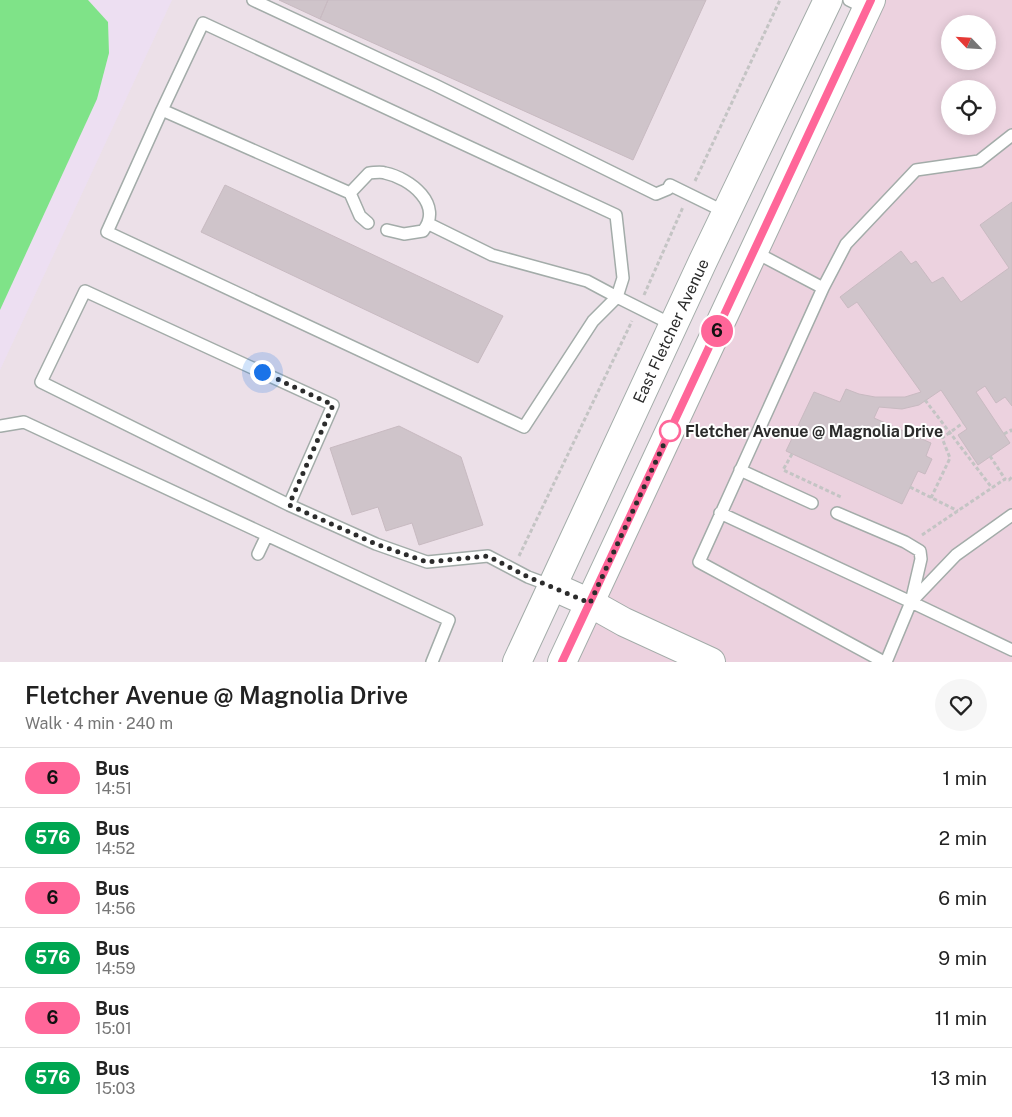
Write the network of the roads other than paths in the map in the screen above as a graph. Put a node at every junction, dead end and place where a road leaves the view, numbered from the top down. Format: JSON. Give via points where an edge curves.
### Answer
{"nodes":[{"id":1,"x":253,"y":0,"type":"edge"},
{"id":2,"x":828,"y":0,"type":"edge"},
{"id":3,"x":862,"y":3,"type":"edge"},
{"id":4,"x":162,"y":110,"type":"junction"},
{"id":5,"x":1012,"y":135,"type":"edge"},
{"id":6,"x":350,"y":193,"type":"junction"},
{"id":7,"x":727,"y":213,"type":"junction"},
{"id":8,"x":368,"y":223,"type":"dead end"},
{"id":9,"x":429,"y":224,"type":"junction"},
{"id":10,"x":387,"y":230,"type":"dead end"},
{"id":11,"x":754,"y":252,"type":"junction"},
{"id":12,"x":823,"y":288,"type":"junction"},
{"id":13,"x":616,"y":297,"type":"junction"},
{"id":14,"x":674,"y":326,"type":"junction"},
{"id":15,"x":0,"y":426,"type":"edge"},
{"id":16,"x":740,"y":470,"type":"junction"},
{"id":17,"x":812,"y":503,"type":"dead end"},
{"id":18,"x":289,"y":505,"type":"junction"},
{"id":19,"x":720,"y":513,"type":"junction"},
{"id":20,"x":837,"y":513,"type":"dead end"},
{"id":21,"x":1012,"y":515,"type":"edge"},
{"id":22,"x":267,"y":535,"type":"junction"},
{"id":23,"x":258,"y":554,"type":"dead end"},
{"id":24,"x":552,"y":586,"type":"junction"},
{"id":25,"x":911,"y":602,"type":"junction"},
{"id":26,"x":590,"y":603,"type":"junction"},
{"id":27,"x":1012,"y":650,"type":"edge"},
{"id":28,"x":432,"y":662,"type":"edge"},
{"id":29,"x":516,"y":662,"type":"edge"},
{"id":30,"x":562,"y":662,"type":"edge"},
{"id":31,"x":711,"y":662,"type":"edge"},
{"id":32,"x":885,"y":662,"type":"edge"}],
"edges":[{"from":1,"to":7,"type":"lane","via":[[656,194],[670,185]]},
{"from":2,"to":7,"type":"main road","name":"East Fletcher Avenue"},
{"from":3,"to":11,"type":"main road"},
{"from":4,"to":6,"type":"lane"},
{"from":4,"to":13,"type":"lane","via":[[203,23],[616,214],[624,278]]},
{"from":4,"to":13,"type":"lane","via":[[107,232],[524,428],[593,321]]},
{"from":5,"to":12,"type":"lane","via":[[980,161],[916,170],[846,244]]},
{"from":6,"to":8,"type":"lane","via":[[360,216]]},
{"from":6,"to":9,"type":"lane","via":[[369,173],[384,172],[407,182],[424,195],[429,208]]},
{"from":7,"to":14,"type":"main road","name":"East Fletcher Avenue"},
{"from":9,"to":10,"type":"lane","via":[[423,231],[404,234]]},
{"from":9,"to":13,"type":"lane","via":[[492,255],[587,282]]},
{"from":11,"to":12,"type":"lane"},
{"from":11,"to":26,"type":"main road"},
{"from":12,"to":16,"type":"lane"},
{"from":13,"to":14,"type":"lane"},
{"from":14,"to":24,"type":"main road","name":"East Fletcher Avenue"},
{"from":15,"to":22,"type":"lane","via":[[24,422]]},
{"from":16,"to":17,"type":"lane"},
{"from":16,"to":19,"type":"lane"},
{"from":18,"to":18,"type":"lane","via":[[333,405],[85,291],[41,382]]},
{"from":18,"to":24,"type":"lane","via":[[376,544],[427,562],[488,556]]},
{"from":19,"to":25,"type":"lane"},
{"from":19,"to":32,"type":"lane","via":[[699,562]]},
{"from":20,"to":25,"type":"lane","via":[[920,551],[922,560]]},
{"from":21,"to":25,"type":"lane","via":[[956,555]]},
{"from":22,"to":23,"type":"lane"},
{"from":22,"to":28,"type":"lane","via":[[450,620]]},
{"from":24,"to":26,"type":"main road"},
{"from":24,"to":29,"type":"main road","name":"East Fletcher Avenue"},
{"from":25,"to":27,"type":"lane"},
{"from":25,"to":32,"type":"lane"},
{"from":26,"to":30,"type":"main road"},
{"from":26,"to":31,"type":"main road"}]}
